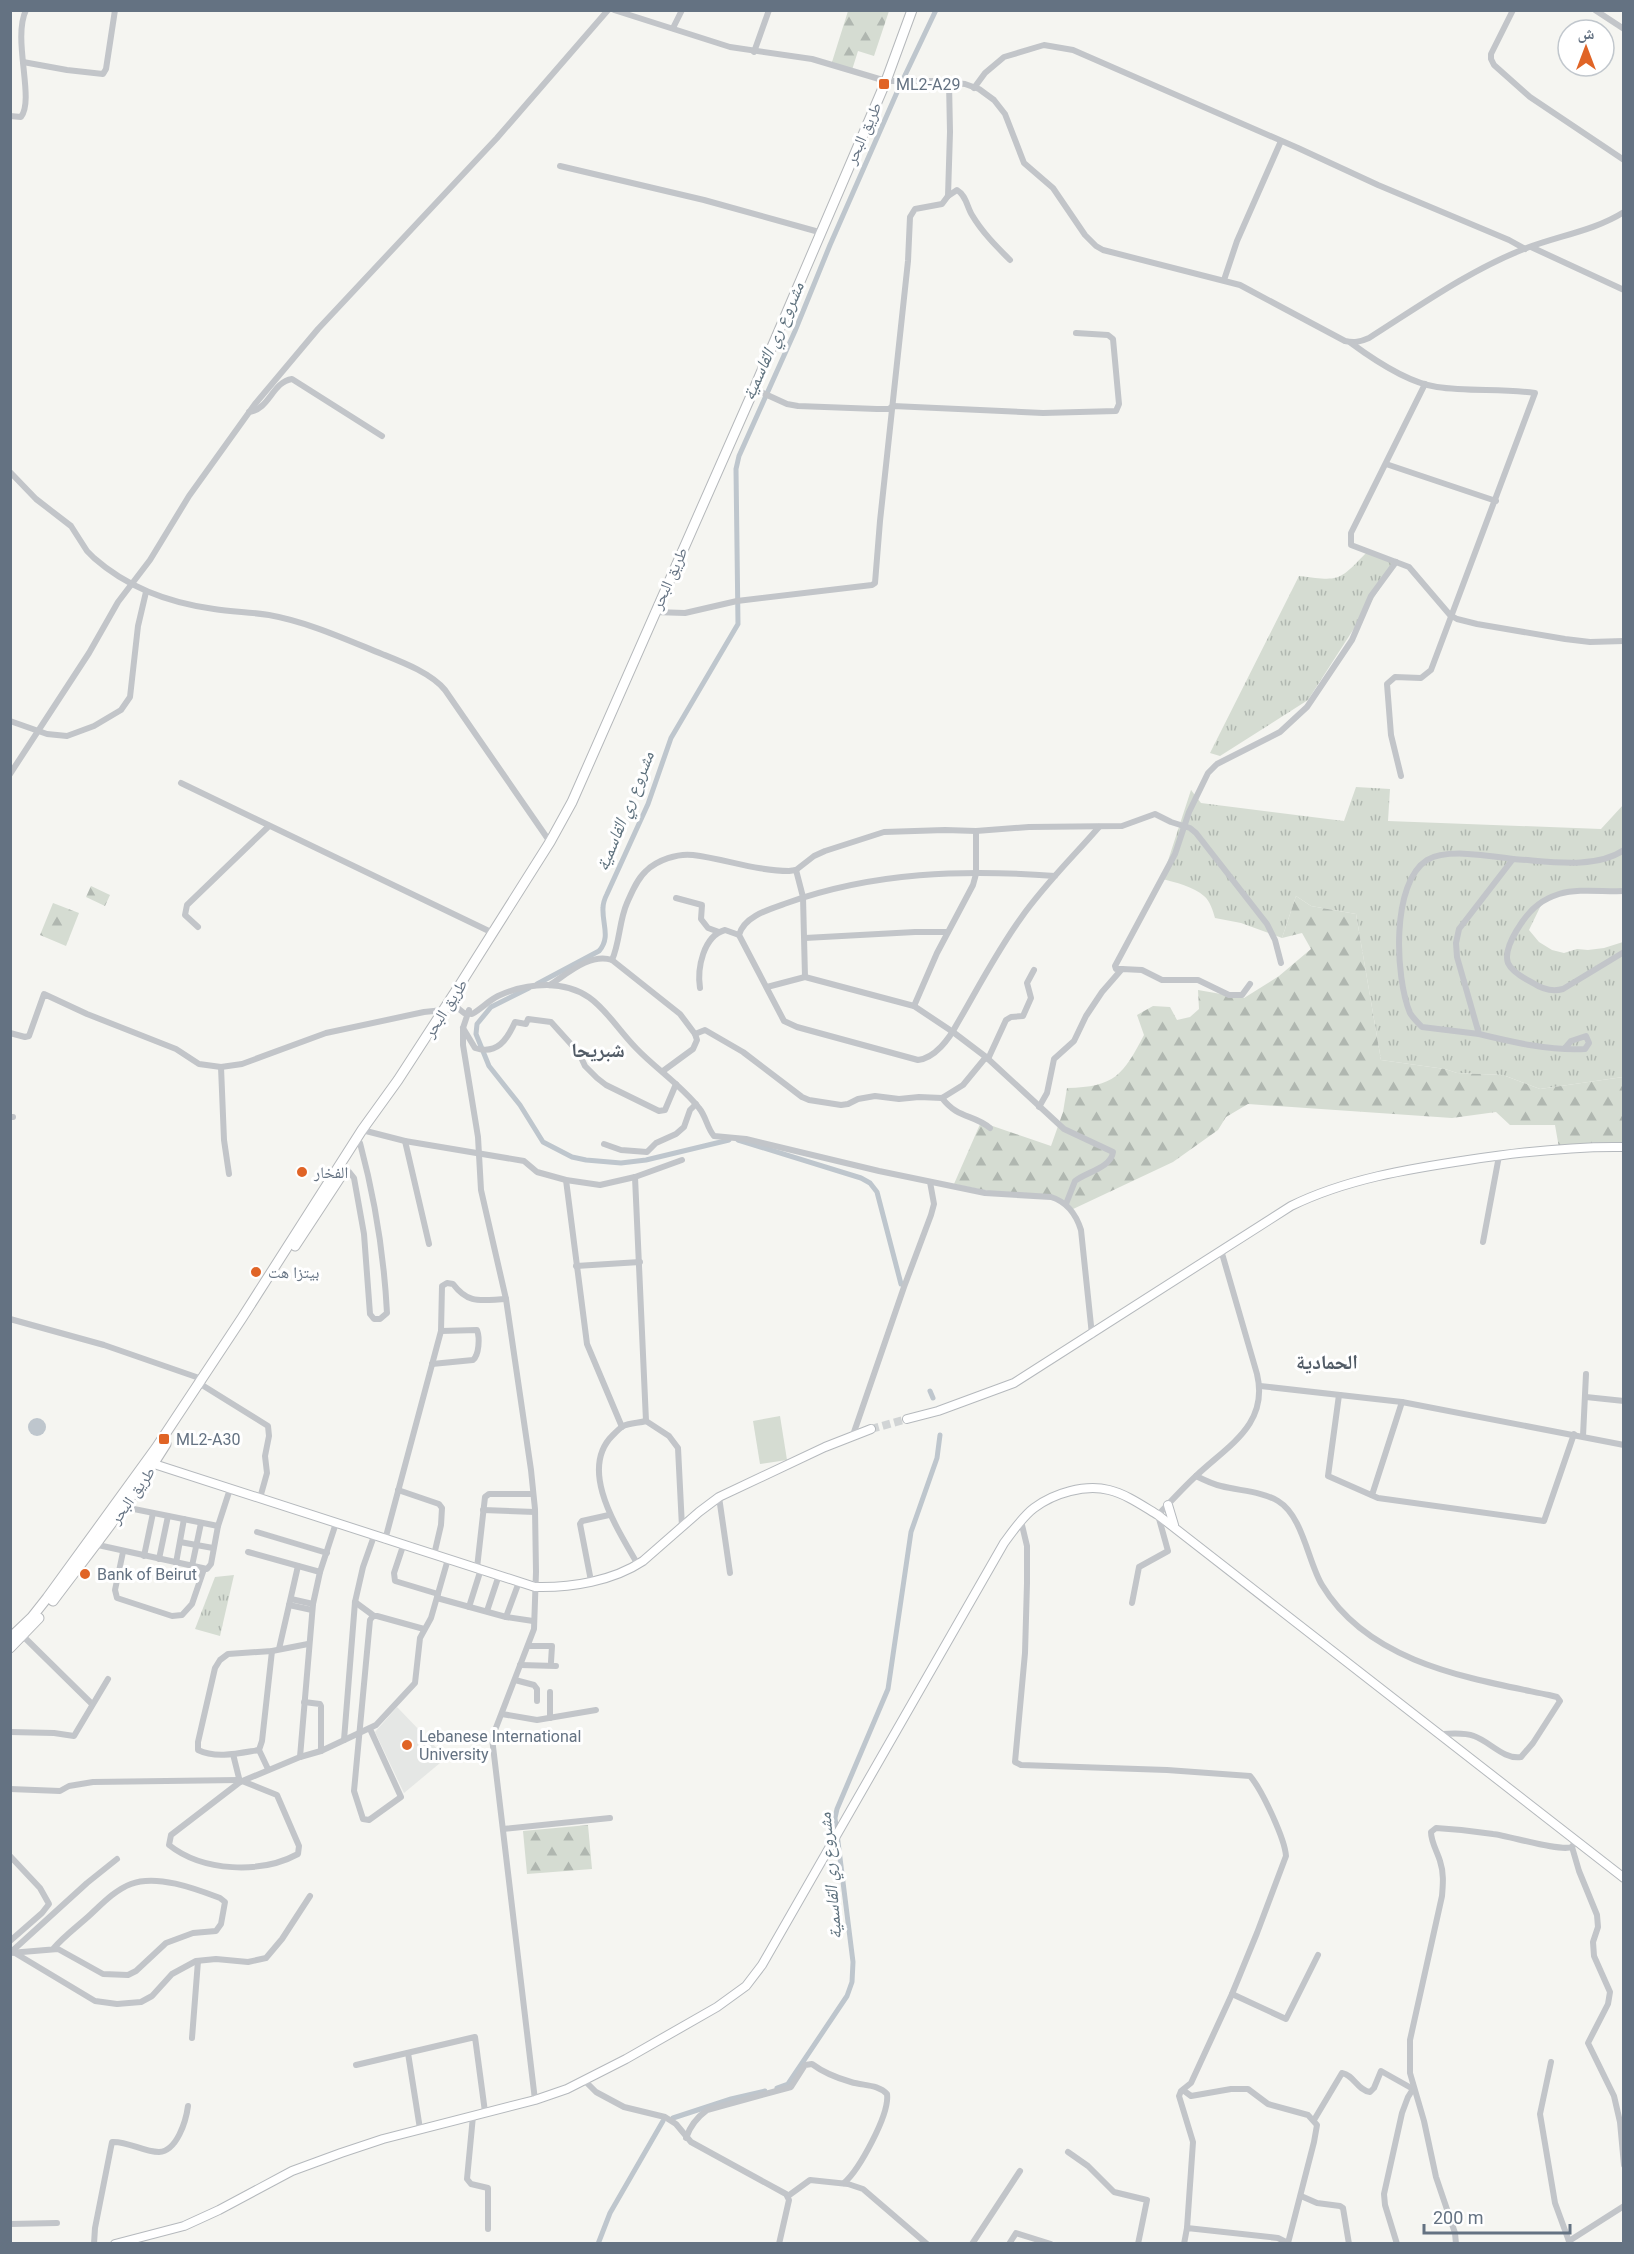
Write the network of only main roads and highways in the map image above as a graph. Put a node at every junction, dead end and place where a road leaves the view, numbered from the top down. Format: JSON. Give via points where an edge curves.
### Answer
{"nodes":[{"id":1,"x":912,"y":10,"type":"edge"},
{"id":2,"x":364,"y":1131,"type":"junction"},
{"id":3,"x":1623,"y":1147,"type":"edge"},
{"id":4,"x":347,"y":1163,"type":"junction"},
{"id":5,"x":907,"y":1419,"type":"tunnel mouth"},
{"id":6,"x":871,"y":1429,"type":"tunnel mouth"},
{"id":7,"x":151,"y":1462,"type":"junction"},
{"id":8,"x":1168,"y":1505,"type":"road end"},
{"id":9,"x":1176,"y":1529,"type":"junction"},
{"id":10,"x":10,"y":1638,"type":"edge"},
{"id":11,"x":10,"y":1648,"type":"edge"},
{"id":12,"x":1623,"y":1878,"type":"edge"},
{"id":13,"x":115,"y":2244,"type":"edge"}],
"edges":[{"from":1,"to":2,"type":"highway","name":"طريق البحر","via":[[886,81],[819,232],[761,393],[654,612],[579,787],[453,1003],[443,1010]]},
{"from":2,"to":4,"type":"highway","name":"طريق البحر"},
{"from":2,"to":4,"type":"highway","name":"طريق البحر"},
{"from":3,"to":5,"type":"main road","via":[[1559,1148],[1499,1156],[1385,1174],[1315,1194],[1014,1383]]},
{"from":4,"to":7,"type":"highway","name":"طريق البحر"},
{"from":6,"to":7,"type":"main road","via":[[719,1497],[638,1565],[619,1574],[566,1586],[535,1587]]},
{"from":7,"to":10,"type":"highway","name":"طريق البحر","via":[[32,1617]]},
{"from":7,"to":11,"type":"highway","name":"طريق البحر","via":[[98,1545]]},
{"from":8,"to":9,"type":"main road"},
{"from":9,"to":12,"type":"main road","via":[[1440,1734],[1574,1844]]},
{"from":9,"to":13,"type":"main road","via":[[1124,1496],[1096,1488],[1053,1497],[1021,1521],[977,1588],[752,1979],[717,2007],[585,2081],[535,2100],[377,2141],[292,2170],[184,2226]]}]}
